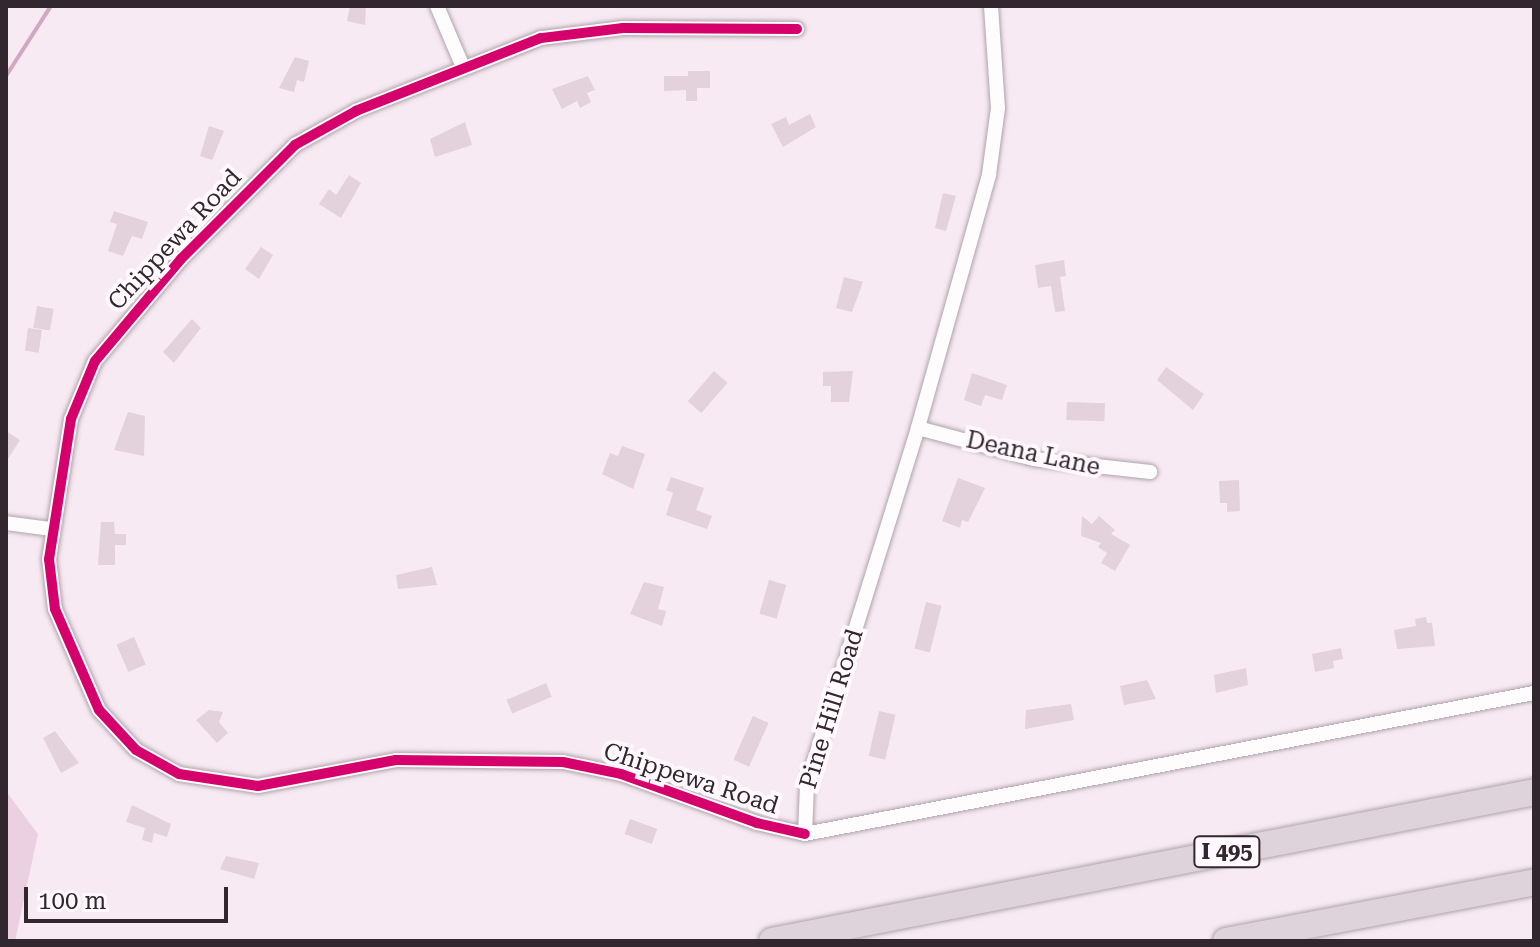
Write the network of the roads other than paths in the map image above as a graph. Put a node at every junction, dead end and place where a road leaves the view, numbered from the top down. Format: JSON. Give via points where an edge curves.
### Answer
{"nodes":[{"id":1,"x":437,"y":6,"type":"edge"},
{"id":2,"x":991,"y":6,"type":"edge"},
{"id":3,"x":797,"y":29,"type":"dead end"},
{"id":4,"x":463,"y":67,"type":"junction"},
{"id":5,"x":918,"y":428,"type":"junction"},
{"id":6,"x":1150,"y":472,"type":"dead end"},
{"id":7,"x":6,"y":523,"type":"edge"},
{"id":8,"x":51,"y":529,"type":"junction"},
{"id":9,"x":1534,"y":693,"type":"edge"},
{"id":10,"x":1534,"y":792,"type":"edge"},
{"id":11,"x":805,"y":834,"type":"junction"},
{"id":12,"x":1534,"y":882,"type":"edge"},
{"id":13,"x":772,"y":941,"type":"edge"},
{"id":14,"x":1226,"y":941,"type":"edge"}],
"edges":[{"from":1,"to":4,"type":"street"},
{"from":2,"to":5,"type":"street","name":"Pine Hill Road","via":[[999,96],[989,175]]},
{"from":3,"to":4,"type":"street","name":"Chippewa Road","via":[[623,28],[568,33]]},
{"from":4,"to":8,"type":"street","name":"Chippewa Road","via":[[334,121],[295,145],[123,323],[80,392]]},
{"from":5,"to":6,"type":"street","name":"Deana Lane","via":[[1034,459]]},
{"from":5,"to":11,"type":"street","name":"Pine Hill Road","via":[[810,774]]},
{"from":7,"to":8,"type":"street"},
{"from":8,"to":11,"type":"street","name":"Chippewa Road","via":[[53,600],[87,687],[118,734],[167,769],[245,786],[396,760],[563,762],[621,774],[757,823]]},
{"from":9,"to":11,"type":"street"},
{"from":10,"to":13,"type":"highway","number":"I 495"},
{"from":12,"to":14,"type":"highway"}]}
